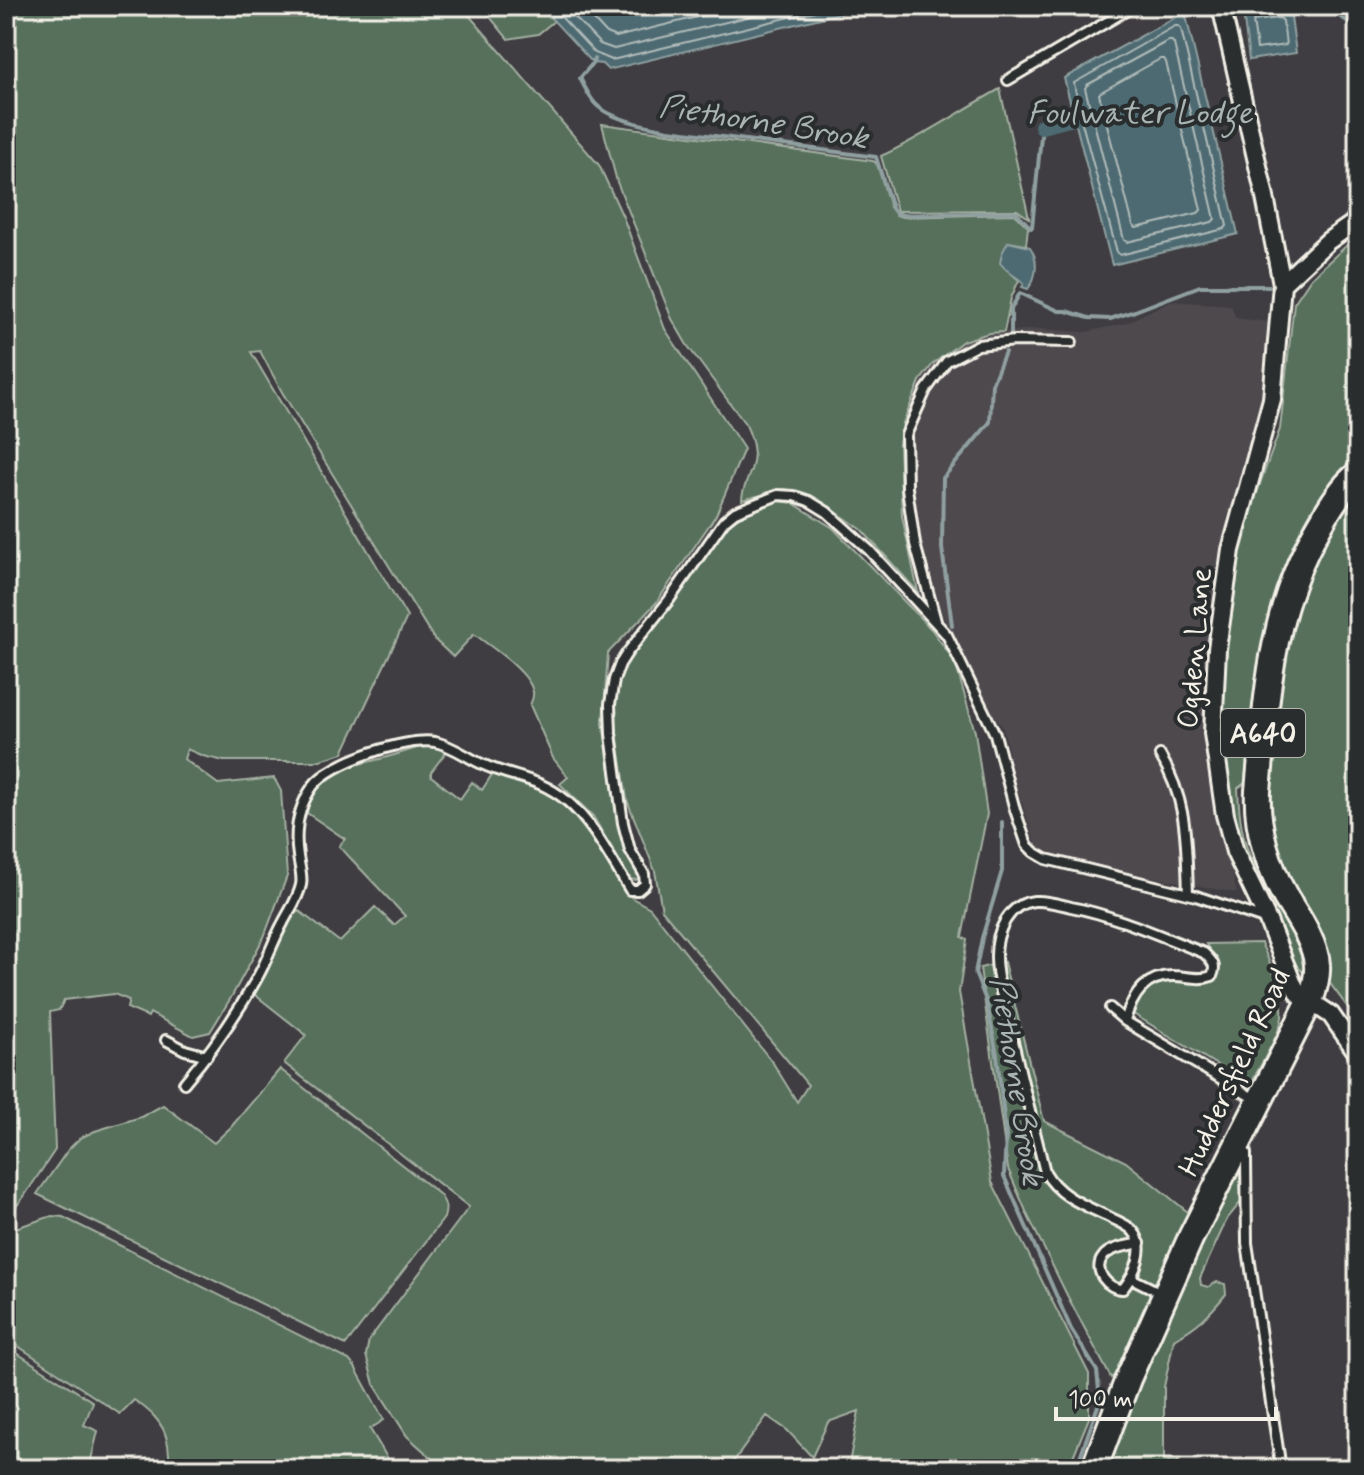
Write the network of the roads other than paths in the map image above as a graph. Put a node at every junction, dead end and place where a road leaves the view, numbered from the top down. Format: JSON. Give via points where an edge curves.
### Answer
{"nodes":[{"id":1,"x":1134,"y":6,"type":"edge"},
{"id":2,"x":1221,"y":6,"type":"edge"},
{"id":3,"x":1008,"y":80,"type":"dead end"},
{"id":4,"x":1358,"y":220,"type":"edge"},
{"id":5,"x":1282,"y":284,"type":"junction"},
{"id":6,"x":1072,"y":342,"type":"dead end"},
{"id":7,"x":1358,"y":474,"type":"edge"},
{"id":8,"x":936,"y":622,"type":"junction"},
{"id":9,"x":1160,"y":755,"type":"dead end"},
{"id":10,"x":1188,"y":894,"type":"junction"},
{"id":11,"x":1268,"y":921,"type":"junction"},
{"id":12,"x":1310,"y":1001,"type":"junction"},
{"id":13,"x":1110,"y":1008,"type":"dead end"},
{"id":14,"x":1125,"y":1021,"type":"junction"},
{"id":15,"x":166,"y":1040,"type":"dead end"},
{"id":16,"x":1358,"y":1054,"type":"edge"},
{"id":17,"x":207,"y":1056,"type":"junction"},
{"id":18,"x":184,"y":1083,"type":"dead end"},
{"id":19,"x":1260,"y":1102,"type":"junction"},
{"id":20,"x":1237,"y":1145,"type":"junction"},
{"id":21,"x":1140,"y":1243,"type":"junction"},
{"id":22,"x":1131,"y":1278,"type":"junction"},
{"id":23,"x":1164,"y":1294,"type":"junction"},
{"id":24,"x":1094,"y":1469,"type":"edge"},
{"id":25,"x":1281,"y":1469,"type":"edge"}],
"edges":[{"from":1,"to":3,"type":"lane"},
{"from":2,"to":5,"type":"street","name":"Ogden Lane"},
{"from":4,"to":5,"type":"street"},
{"from":5,"to":11,"type":"street","name":"Ogden Lane","via":[[1272,399],[1231,550],[1217,649],[1213,733],[1235,852]]},
{"from":6,"to":8,"type":"lane","via":[[978,345],[947,361],[926,390],[906,435],[907,488],[915,544]]},
{"from":7,"to":12,"type":"main road","name":"Huddersfield Road","number":"A640","via":[[1333,502],[1308,544],[1277,628],[1257,801],[1268,857],[1317,962]]},
{"from":8,"to":10,"type":"lane","via":[[995,734],[1027,845],[1046,859]]},
{"from":8,"to":17,"type":"lane","via":[[869,550],[809,501],[778,495],[735,512],[627,653],[614,680],[611,734],[623,823],[645,884],[630,890],[587,822],[538,782],[433,742],[409,742],[364,755],[330,770],[302,805],[296,827],[302,883],[258,976]]},
{"from":9,"to":10,"type":"lane","via":[[1181,801]]},
{"from":10,"to":11,"type":"lane"},
{"from":11,"to":12,"type":"street","name":"Ogden Lane","via":[[1298,993]]},
{"from":12,"to":16,"type":"street","name":"Ogden Lane","via":[[1331,1015]]},
{"from":12,"to":19,"type":"main road","name":"Huddersfield Road","number":"A640"},
{"from":13,"to":14,"type":"lane"},
{"from":14,"to":19,"type":"lane"},
{"from":14,"to":21,"type":"lane","via":[[1137,991],[1147,983],[1172,975],[1204,979],[1212,976],[1214,963],[1204,953],[1085,909],[1031,901],[1008,916],[996,957],[1045,1172],[1062,1193],[1130,1228]]},
{"from":15,"to":17,"type":"lane"},
{"from":17,"to":18,"type":"lane"},
{"from":19,"to":20,"type":"main road","name":"Huddersfield Road","number":"A640"},
{"from":20,"to":23,"type":"main road","name":"Huddersfield Road","number":"A640"},
{"from":20,"to":25,"type":"lane","via":[[1246,1153],[1247,1243]]},
{"from":21,"to":22,"type":"lane"},
{"from":21,"to":22,"type":"lane","via":[[1105,1254],[1100,1261],[1110,1287],[1123,1289]]},
{"from":22,"to":23,"type":"lane"},
{"from":23,"to":24,"type":"main road","name":"Huddersfield Road","number":"A640"}]}
